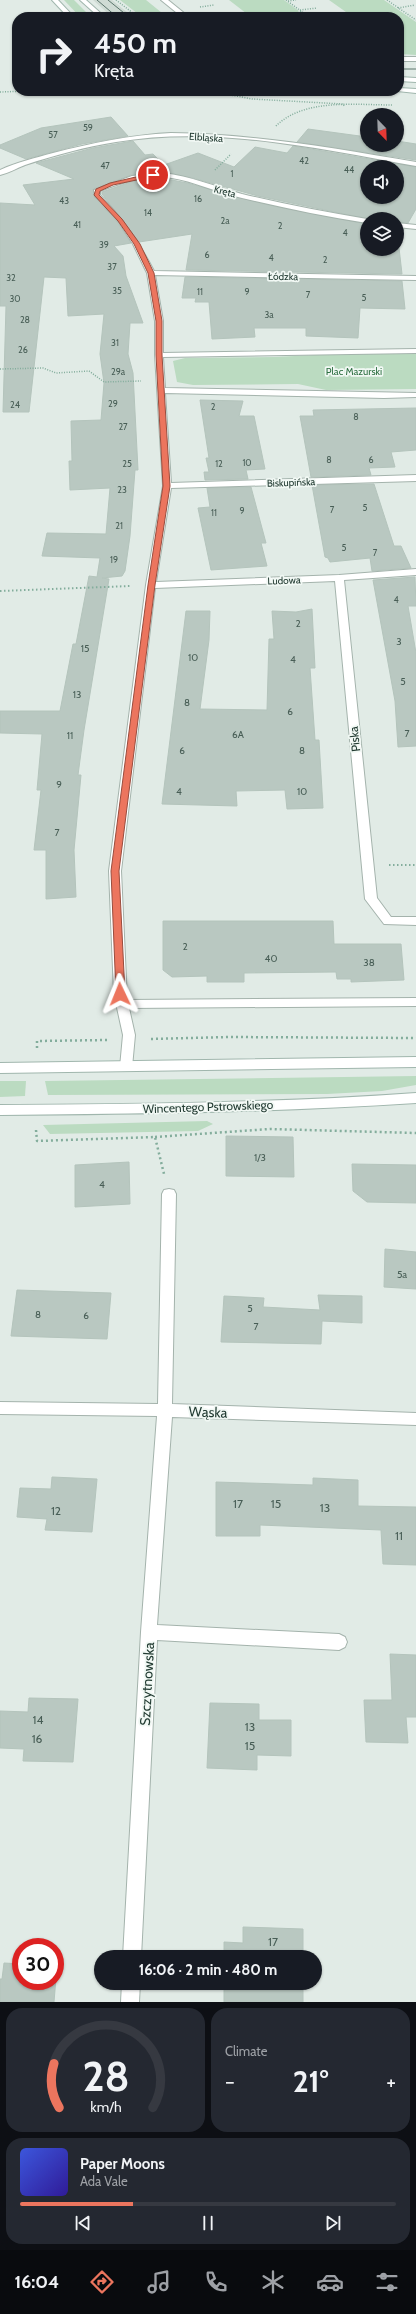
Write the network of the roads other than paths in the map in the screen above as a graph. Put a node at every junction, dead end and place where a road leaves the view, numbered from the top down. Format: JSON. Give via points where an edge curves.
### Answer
{"nodes":[{"id":1,"x":55,"y":0,"type":"edge"},
{"id":2,"x":83,"y":0,"type":"edge"},
{"id":3,"x":164,"y":0,"type":"edge"},
{"id":4,"x":66,"y":12,"type":"edge"},
{"id":5,"x":96,"y":12,"type":"edge"},
{"id":6,"x":180,"y":12,"type":"edge"},
{"id":7,"x":404,"y":59,"type":"edge"},
{"id":8,"x":416,"y":59,"type":"edge"},
{"id":9,"x":404,"y":79,"type":"edge"},
{"id":10,"x":416,"y":80,"type":"edge"},
{"id":11,"x":404,"y":90,"type":"edge"},
{"id":12,"x":416,"y":91,"type":"edge"},
{"id":13,"x":416,"y":164,"type":"edge"},
{"id":14,"x":0,"y":173,"type":"edge"},
{"id":15,"x":360,"y":220,"type":"edge"},
{"id":16,"x":404,"y":226,"type":"edge"},
{"id":17,"x":416,"y":227,"type":"edge"},
{"id":18,"x":151,"y":273,"type":"junction"},
{"id":19,"x":416,"y":278,"type":"edge"},
{"id":20,"x":416,"y":351,"type":"edge"},
{"id":21,"x":159,"y":355,"type":"junction"},
{"id":22,"x":160,"y":385,"type":"junction"},
{"id":23,"x":416,"y":395,"type":"edge"},
{"id":24,"x":416,"y":478,"type":"edge"},
{"id":25,"x":167,"y":486,"type":"junction"},
{"id":26,"x":416,"y":572,"type":"edge"},
{"id":27,"x":339,"y":578,"type":"junction"},
{"id":28,"x":151,"y":585,"type":"junction"},
{"id":29,"x":416,"y":921,"type":"edge"},
{"id":30,"x":416,"y":1002,"type":"edge"},
{"id":31,"x":124,"y":1004,"type":"junction"},
{"id":32,"x":416,"y":1062,"type":"edge"},
{"id":33,"x":126,"y":1067,"type":"junction"},
{"id":34,"x":0,"y":1068,"type":"edge"},
{"id":35,"x":416,"y":1098,"type":"edge"},
{"id":36,"x":0,"y":1110,"type":"edge"},
{"id":37,"x":169,"y":1194,"type":"road end"},
{"id":38,"x":0,"y":1408,"type":"edge"},
{"id":39,"x":165,"y":1410,"type":"junction"},
{"id":40,"x":416,"y":1419,"type":"edge"},
{"id":41,"x":150,"y":1632,"type":"junction"},
{"id":42,"x":339,"y":1642,"type":"dead end"},
{"id":43,"x":132,"y":1950,"type":"edge"},
{"id":44,"x":131,"y":1990,"type":"edge"},
{"id":45,"x":130,"y":2002,"type":"edge"}],
"edges":[{"from":1,"to":4,"type":"street"},
{"from":2,"to":5,"type":"street"},
{"from":3,"to":6,"type":"street"},
{"from":7,"to":8,"type":"street"},
{"from":9,"to":10,"type":"street"},
{"from":11,"to":12,"type":"street"},
{"from":13,"to":14,"type":"street","name":"Elbląska","via":[[266,142],[185,135],[138,137],[94,143]]},
{"from":15,"to":18,"type":"street","name":"Kręta","via":[[317,213],[173,175],[136,177],[98,190],[97,195],[133,238]]},
{"from":16,"to":17,"type":"street"},
{"from":18,"to":19,"type":"street","name":"Łódzka"},
{"from":18,"to":21,"type":"street","via":[[159,321]]},
{"from":20,"to":21,"type":"street","via":[[333,350],[272,354]]},
{"from":21,"to":22,"type":"street"},
{"from":22,"to":23,"type":"street","via":[[342,396]]},
{"from":22,"to":25,"type":"street"},
{"from":24,"to":25,"type":"street","name":"Biskupińska"},
{"from":25,"to":28,"type":"street"},
{"from":26,"to":27,"type":"street","name":"Ludowa"},
{"from":27,"to":28,"type":"street","name":"Ludowa"},
{"from":27,"to":29,"type":"street","name":"Piska","via":[[371,899],[388,921]]},
{"from":28,"to":31,"type":"street","via":[[115,871],[120,994]]},
{"from":30,"to":31,"type":"street"},
{"from":31,"to":33,"type":"street","via":[[128,1040]]},
{"from":32,"to":33,"type":"street"},
{"from":33,"to":34,"type":"street"},
{"from":35,"to":36,"type":"street","name":"Wincentego Pstrowskiego","via":[[313,1105]]},
{"from":37,"to":39,"type":"street","name":"Szczytnowska"},
{"from":38,"to":39,"type":"street","name":"Wąska"},
{"from":39,"to":40,"type":"street","name":"Wąska"},
{"from":39,"to":41,"type":"street","name":"Szczytnowska"},
{"from":41,"to":42,"type":"street"},
{"from":41,"to":43,"type":"street","name":"Szczytnowska"},
{"from":44,"to":45,"type":"street"}]}
